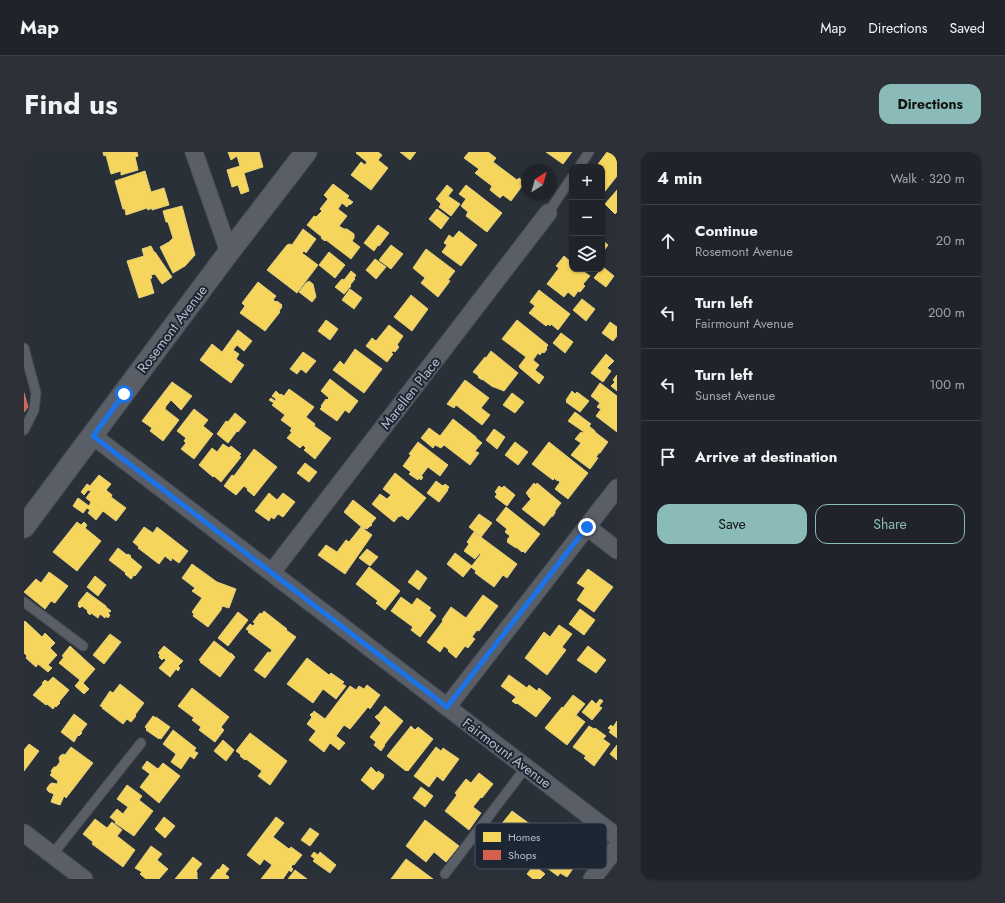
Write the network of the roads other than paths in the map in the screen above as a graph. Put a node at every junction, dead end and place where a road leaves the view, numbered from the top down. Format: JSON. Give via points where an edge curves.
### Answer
{"nodes":[{"id":1,"x":194,"y":152,"type":"edge"},
{"id":2,"x":306,"y":152,"type":"edge"},
{"id":3,"x":589,"y":152,"type":"edge"},
{"id":4,"x":581,"y":164,"type":"edge"},
{"id":5,"x":569,"y":182,"type":"edge"},
{"id":6,"x":548,"y":213,"type":"joint"},
{"id":7,"x":229,"y":252,"type":"junction"},
{"id":8,"x":24,"y":348,"type":"edge"},
{"id":9,"x":24,"y":430,"type":"edge"},
{"id":10,"x":93,"y":436,"type":"junction"},
{"id":11,"x":617,"y":488,"type":"edge"},
{"id":12,"x":24,"y":527,"type":"edge"},
{"id":13,"x":587,"y":527,"type":"junction"},
{"id":14,"x":617,"y":550,"type":"edge"},
{"id":15,"x":272,"y":572,"type":"junction"},
{"id":16,"x":24,"y":602,"type":"edge"},
{"id":17,"x":83,"y":646,"type":"dead end"},
{"id":18,"x":447,"y":707,"type":"junction"},
{"id":19,"x":141,"y":743,"type":"dead end"},
{"id":20,"x":526,"y":768,"type":"junction"},
{"id":21,"x":484,"y":823,"type":"edge"},
{"id":22,"x":599,"y":823,"type":"edge"},
{"id":23,"x":607,"y":829,"type":"edge"},
{"id":24,"x":24,"y":833,"type":"edge"},
{"id":25,"x":475,"y":835,"type":"edge"},
{"id":26,"x":617,"y":837,"type":"edge"},
{"id":27,"x":617,"y":847,"type":"edge"},
{"id":28,"x":52,"y":854,"type":"junction"},
{"id":29,"x":607,"y":860,"type":"edge"},
{"id":30,"x":600,"y":869,"type":"edge"},
{"id":31,"x":445,"y":874,"type":"dead end"},
{"id":32,"x":84,"y":879,"type":"edge"},
{"id":33,"x":592,"y":879,"type":"edge"}],
"edges":[{"from":1,"to":7,"type":"street"},
{"from":2,"to":7,"type":"street","name":"Rosemont Avenue"},
{"from":3,"to":4,"type":"lane"},
{"from":5,"to":6,"type":"lane"},
{"from":6,"to":15,"type":"street","name":"Marellen Place"},
{"from":7,"to":10,"type":"street","name":"Rosemont Avenue"},
{"from":8,"to":9,"type":"lane","via":[[36,393],[34,410]]},
{"from":10,"to":12,"type":"street","name":"Rosemont Avenue"},
{"from":10,"to":15,"type":"street","name":"Fairmount Avenue"},
{"from":11,"to":13,"type":"street"},
{"from":13,"to":14,"type":"street"},
{"from":13,"to":18,"type":"street"},
{"from":15,"to":18,"type":"street","name":"Fairmount Avenue"},
{"from":16,"to":17,"type":"lane"},
{"from":18,"to":20,"type":"street","name":"Fairmount Avenue"},
{"from":19,"to":28,"type":"lane"},
{"from":20,"to":21,"type":"lane"},
{"from":20,"to":22,"type":"street","name":"Fairmount Avenue"},
{"from":23,"to":26,"type":"street","name":"Fairmount Avenue"},
{"from":24,"to":28,"type":"street"},
{"from":25,"to":31,"type":"lane"},
{"from":27,"to":29,"type":"street"},
{"from":28,"to":32,"type":"street"},
{"from":30,"to":33,"type":"street"}]}
